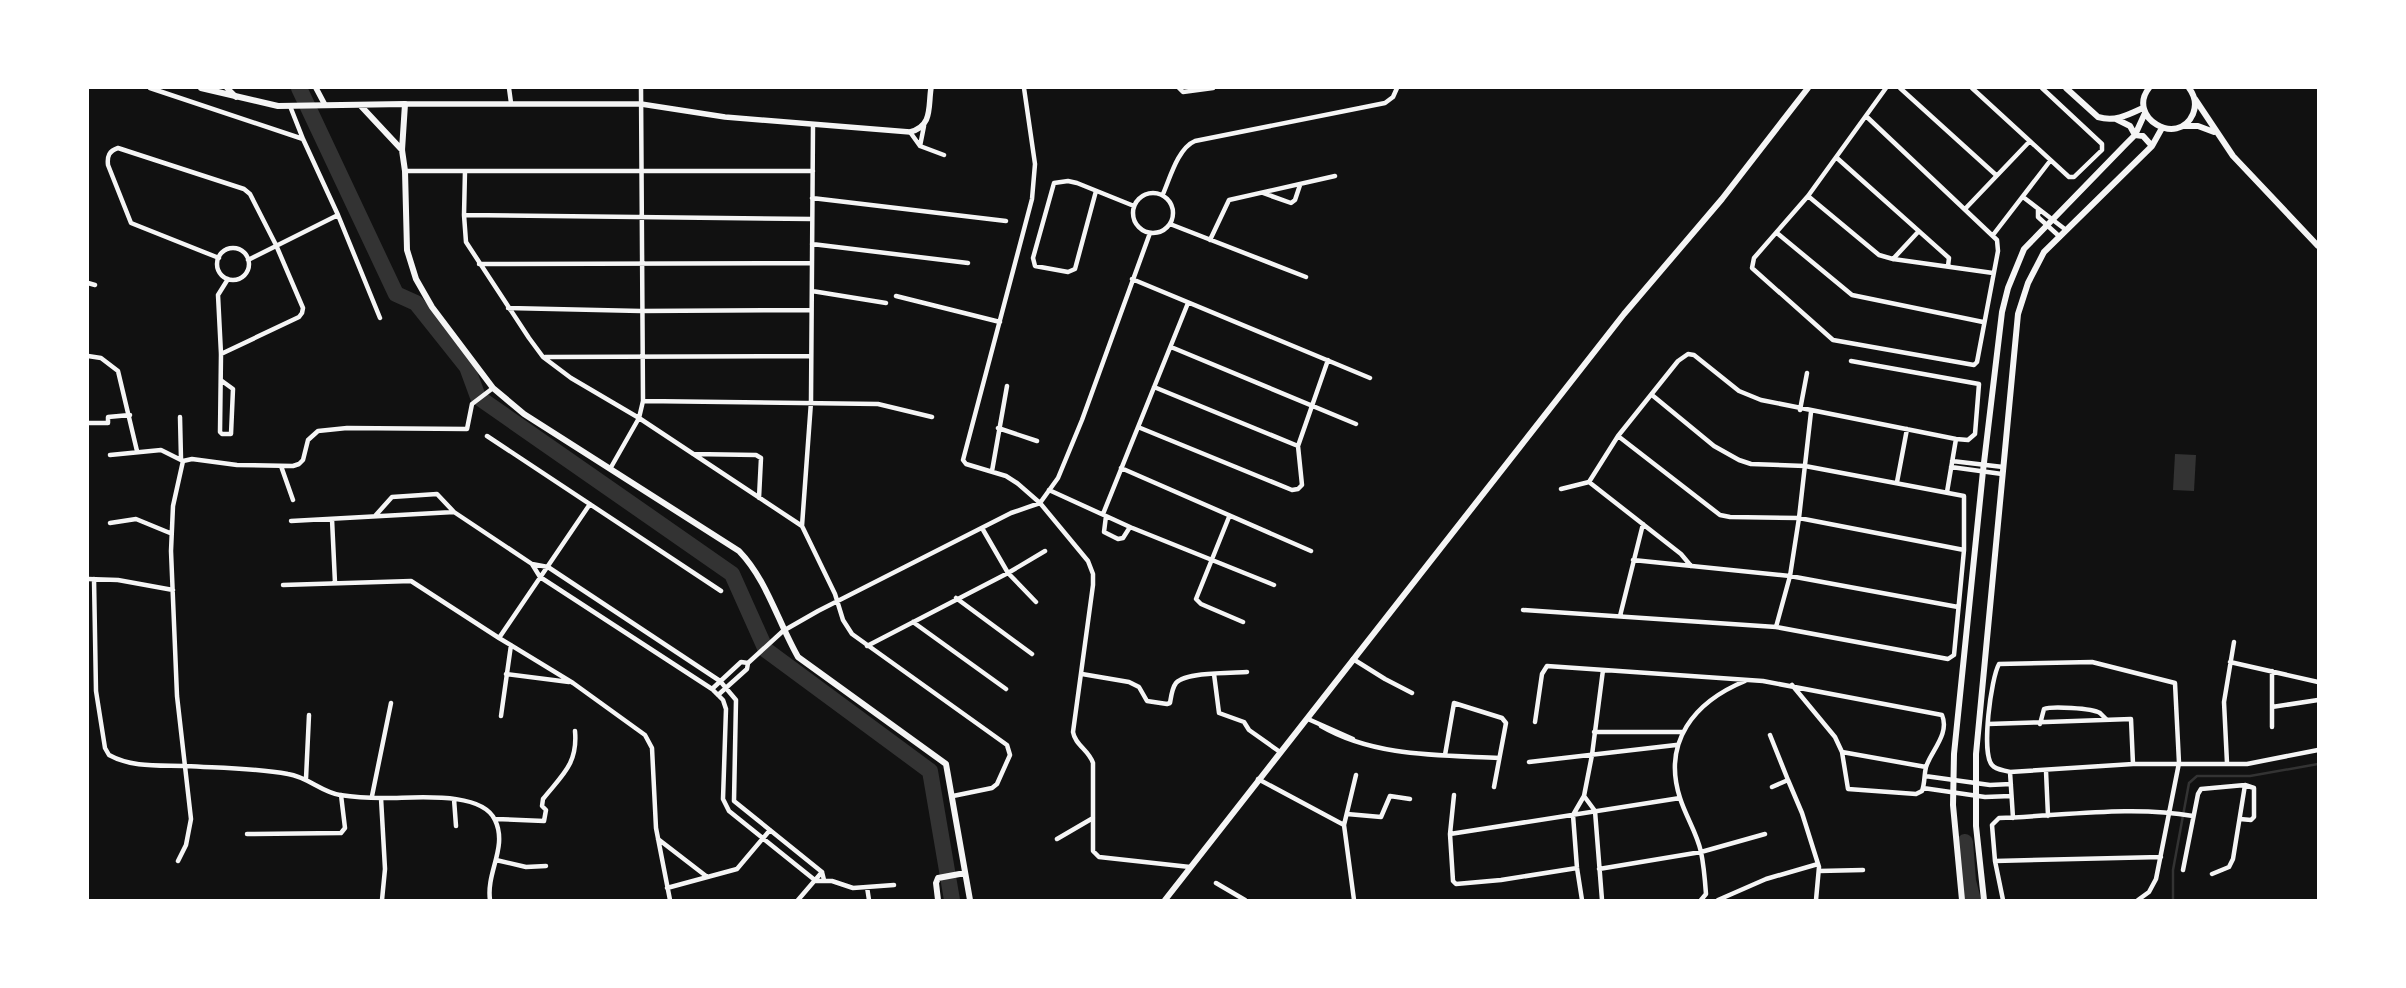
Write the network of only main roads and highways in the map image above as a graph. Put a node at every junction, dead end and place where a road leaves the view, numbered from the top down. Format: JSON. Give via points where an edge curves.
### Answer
{"nodes":[{"id":1,"x":201,"y":88,"type":"edge"},
{"id":2,"x":1808,"y":88,"type":"edge"},
{"id":3,"x":2066,"y":88,"type":"edge"},
{"id":4,"x":2149,"y":88,"type":"edge"},
{"id":5,"x":2192,"y":92,"type":"edge"},
{"id":6,"x":360,"y":105,"type":"junction"},
{"id":7,"x":2144,"y":111,"type":"junction"},
{"id":8,"x":2116,"y":119,"type":"junction"},
{"id":9,"x":2181,"y":126,"type":"junction"},
{"id":10,"x":2162,"y":128,"type":"junction"},
{"id":11,"x":2215,"y":133,"type":"junction"},
{"id":12,"x":2134,"y":135,"type":"junction"},
{"id":13,"x":2152,"y":146,"type":"junction"},
{"id":14,"x":402,"y":150,"type":"junction"},
{"id":15,"x":2318,"y":246,"type":"edge"},
{"id":16,"x":962,"y":873,"type":"junction"},
{"id":17,"x":938,"y":900,"type":"edge"},
{"id":18,"x":970,"y":900,"type":"edge"},
{"id":19,"x":1165,"y":900,"type":"edge"},
{"id":20,"x":1962,"y":900,"type":"edge"},
{"id":21,"x":1984,"y":900,"type":"edge"}],
"edges":[{"from":1,"to":6,"type":"main road","via":[[267,104]]},
{"from":2,"to":19,"type":"main road","via":[[1722,199],[1624,314]]},
{"from":3,"to":8,"type":"main road","via":[[2098,117]]},
{"from":4,"to":7,"type":"main road","via":[[2144,98]]},
{"from":5,"to":9,"type":"main road","via":[[2191,118]]},
{"from":5,"to":11,"type":"main road"},
{"from":6,"to":14,"type":"main road"},
{"from":6,"to":14,"type":"main road","via":[[405,104]]},
{"from":7,"to":8,"type":"main road"},
{"from":7,"to":10,"type":"main road","via":[[2149,120]]},
{"from":7,"to":12,"type":"main road"},
{"from":8,"to":12,"type":"main road","via":[[2130,126]]},
{"from":9,"to":10,"type":"main road"},
{"from":9,"to":11,"type":"main road","via":[[2198,126]]},
{"from":10,"to":13,"type":"main road"},
{"from":11,"to":15,"type":"main road"},
{"from":12,"to":13,"type":"main road","via":[[2147,138]]},
{"from":12,"to":20,"type":"main road","via":[[2024,249],[2008,288],[2000,324],[1983,468],[1952,780]]},
{"from":13,"to":21,"type":"main road","via":[[2044,252],[2034,267],[2018,314],[1975,783]]},
{"from":14,"to":16,"type":"main road","via":[[407,250],[416,279],[432,307],[493,388],[524,414],[739,551],[763,584],[798,657],[946,764]]},
{"from":16,"to":17,"type":"main road","via":[[938,878]]},
{"from":16,"to":18,"type":"main road"}]}
